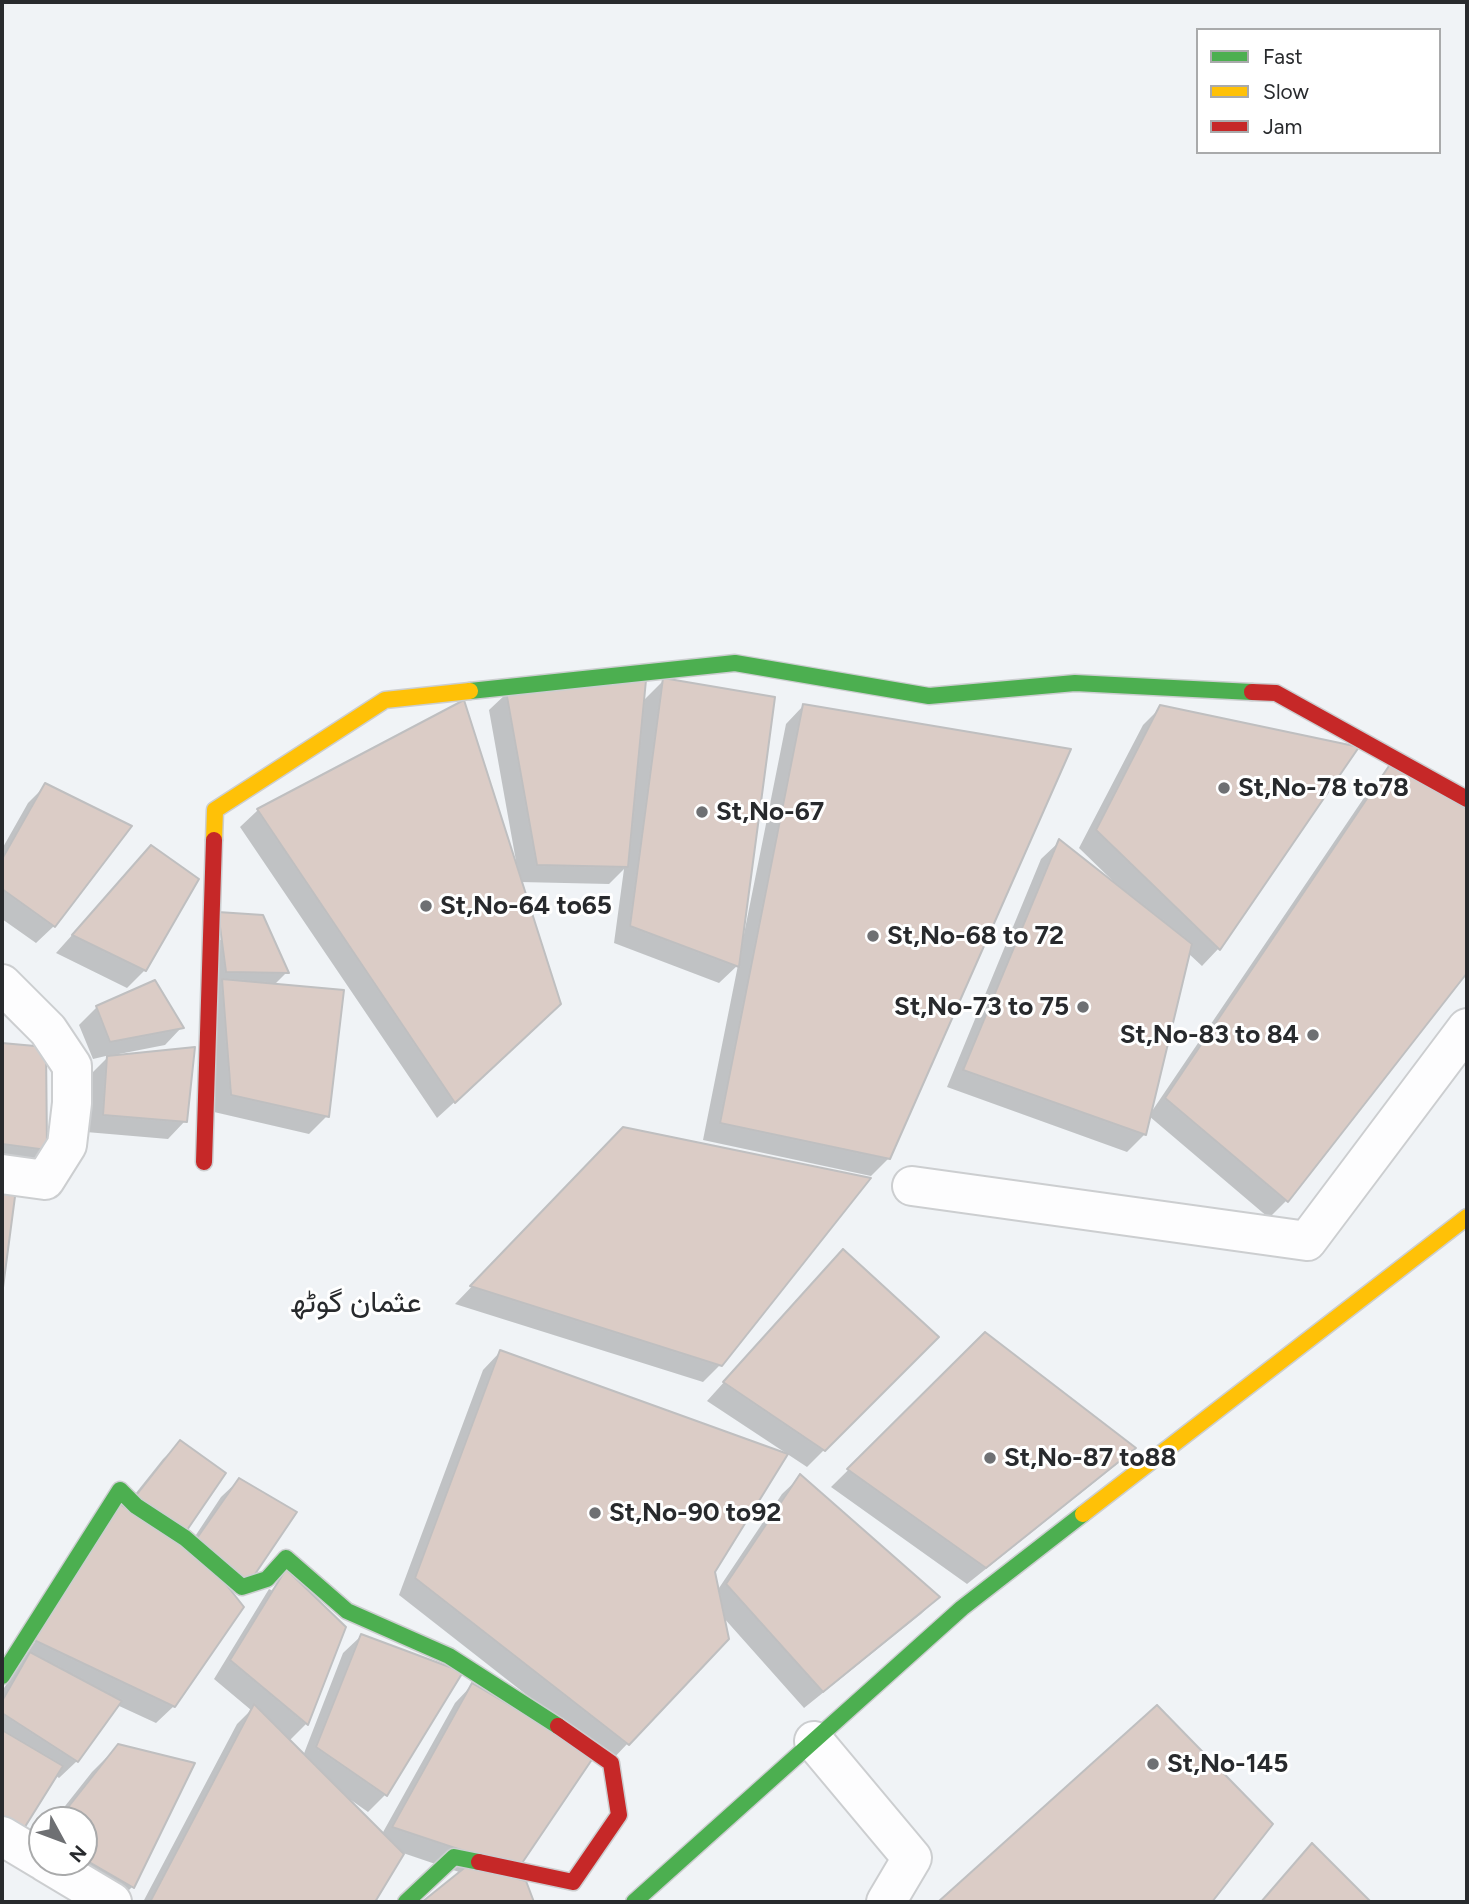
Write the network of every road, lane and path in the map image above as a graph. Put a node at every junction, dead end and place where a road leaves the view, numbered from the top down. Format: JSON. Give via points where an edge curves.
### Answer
{"nodes":[{"id":1,"x":1467,"y":799,"type":"edge"},
{"id":2,"x":2,"y":984,"type":"edge"},
{"id":3,"x":1467,"y":1028,"type":"edge"},
{"id":4,"x":204,"y":1162,"type":"dead end"},
{"id":5,"x":2,"y":1174,"type":"edge"},
{"id":6,"x":912,"y":1186,"type":"dead end"},
{"id":7,"x":1467,"y":1217,"type":"edge"},
{"id":8,"x":2,"y":1676,"type":"edge"},
{"id":9,"x":814,"y":1741,"type":"junction"},
{"id":10,"x":2,"y":1836,"type":"edge"},
{"id":11,"x":28,"y":1851,"type":"edge"},
{"id":12,"x":69,"y":1876,"type":"edge"},
{"id":13,"x":112,"y":1902,"type":"edge"},
{"id":14,"x":406,"y":1902,"type":"edge"},
{"id":15,"x":634,"y":1902,"type":"edge"},
{"id":16,"x":886,"y":1902,"type":"edge"}],
"edges":[{"from":1,"to":4,"type":"street","via":[[1276,693],[1075,683],[929,696],[735,663],[385,700],[215,810]]},
{"from":2,"to":5,"type":"street","via":[[48,1031],[72,1066],[72,1103],[67,1145],[45,1180]]},
{"from":3,"to":6,"type":"street","via":[[1307,1241]]},
{"from":7,"to":9,"type":"street","via":[[962,1608]]},
{"from":8,"to":14,"type":"street","via":[[120,1490],[242,1587],[267,1579],[286,1558],[347,1611],[449,1656],[611,1763],[619,1815],[573,1882],[454,1857]]},
{"from":9,"to":15,"type":"street"},
{"from":9,"to":16,"type":"street","via":[[912,1858]]},
{"from":10,"to":11,"type":"street"},
{"from":12,"to":13,"type":"street"}]}
